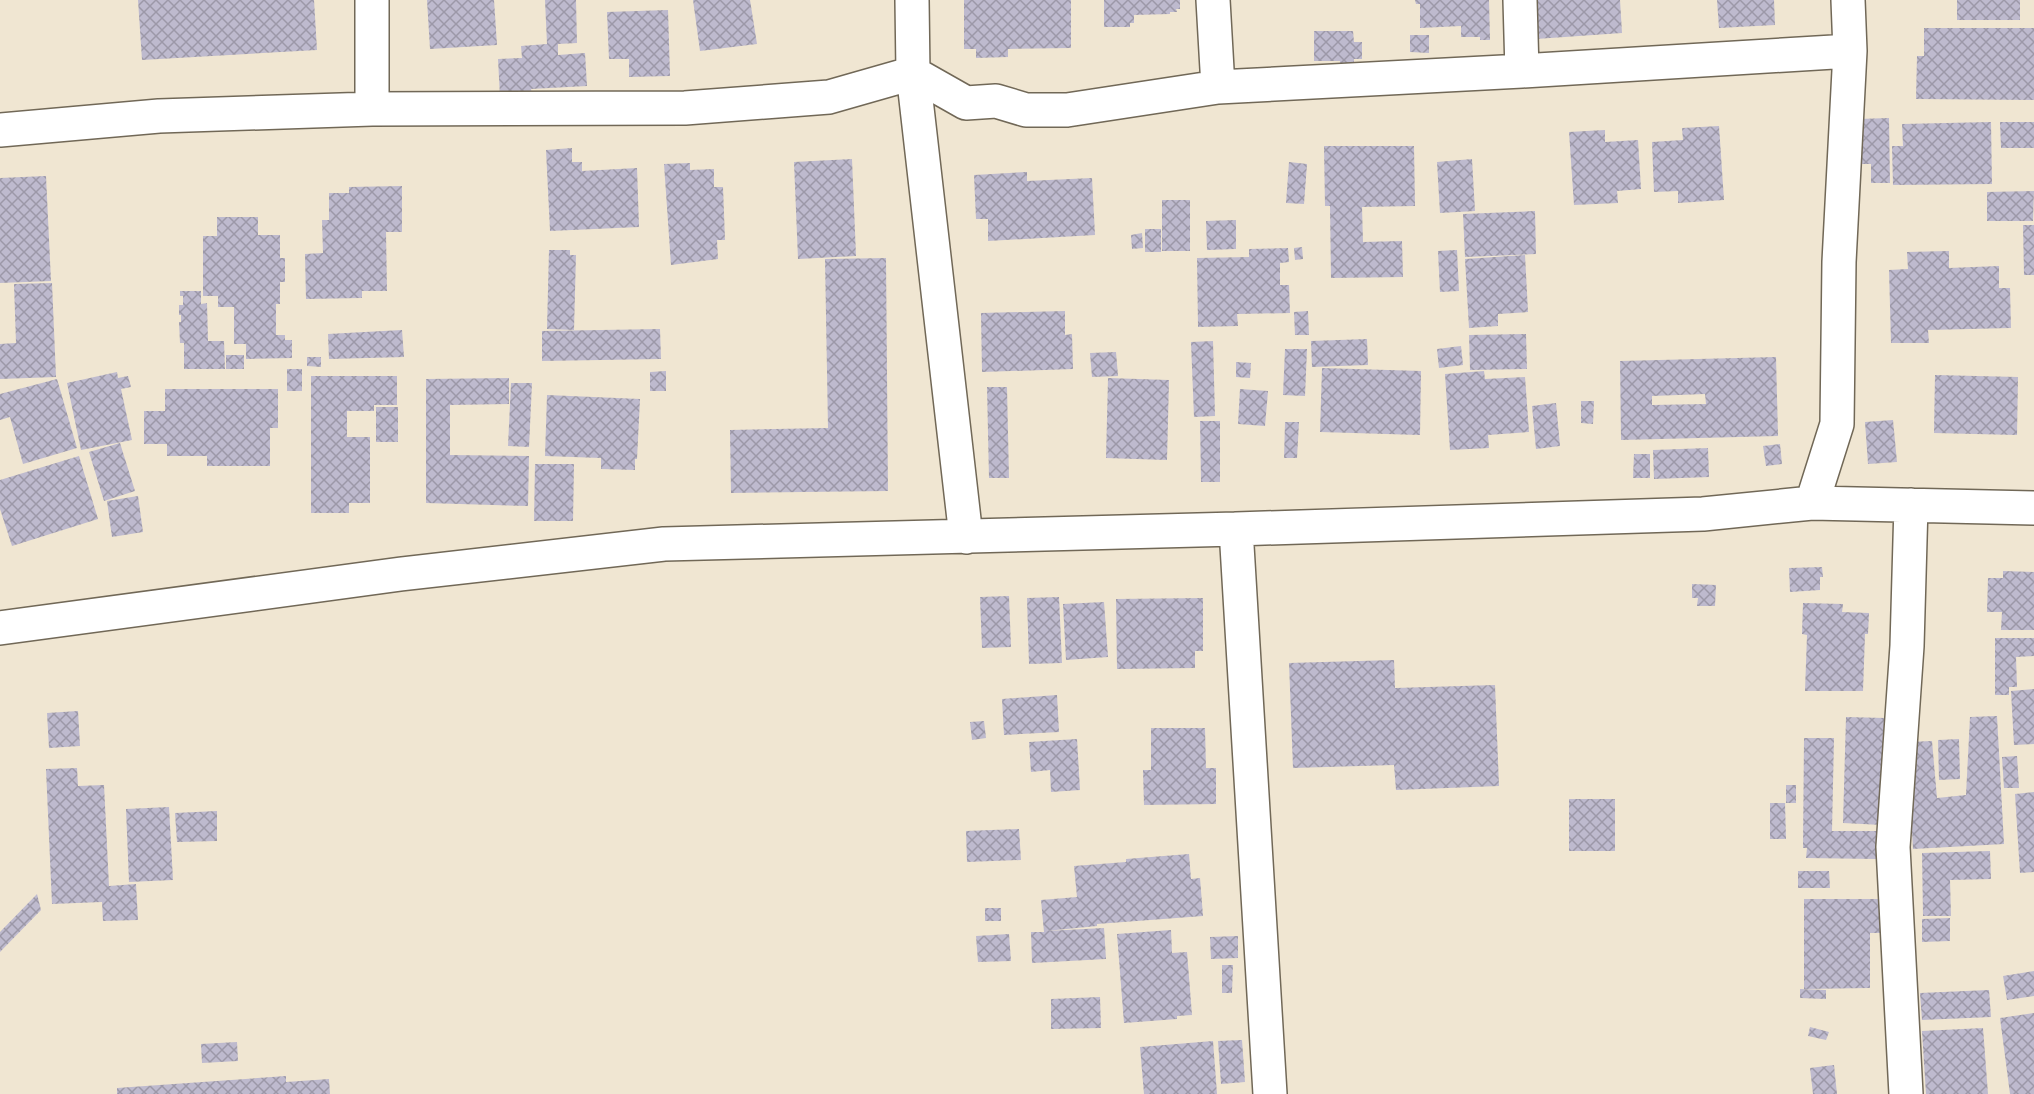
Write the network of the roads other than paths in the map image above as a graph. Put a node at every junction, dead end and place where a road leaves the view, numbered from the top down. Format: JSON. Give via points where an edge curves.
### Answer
{"nodes":[{"id":1,"x":372,"y":0,"type":"edge"},
{"id":2,"x":912,"y":0,"type":"edge"},
{"id":3,"x":1213,"y":0,"type":"edge"},
{"id":4,"x":1520,"y":0,"type":"edge"},
{"id":5,"x":1848,"y":0,"type":"edge"},
{"id":6,"x":1850,"y":51,"type":"junction"},
{"id":7,"x":1522,"y":71,"type":"junction"},
{"id":8,"x":913,"y":73,"type":"junction"},
{"id":9,"x":1218,"y":87,"type":"junction"},
{"id":10,"x":372,"y":109,"type":"junction"},
{"id":11,"x":0,"y":130,"type":"edge"},
{"id":12,"x":1812,"y":503,"type":"junction"},
{"id":13,"x":1911,"y":505,"type":"junction"},
{"id":14,"x":2034,"y":508,"type":"edge"},
{"id":15,"x":1236,"y":529,"type":"junction"},
{"id":16,"x":966,"y":537,"type":"junction"},
{"id":17,"x":0,"y":628,"type":"edge"},
{"id":18,"x":1270,"y":1094,"type":"edge"},
{"id":19,"x":1906,"y":1094,"type":"edge"}],
"edges":[{"from":1,"to":10,"type":"street"},
{"from":2,"to":8,"type":"street"},
{"from":3,"to":9,"type":"street"},
{"from":4,"to":7,"type":"street"},
{"from":5,"to":6,"type":"street"},
{"from":6,"to":7,"type":"street"},
{"from":6,"to":12,"type":"street","via":[[1839,262],[1837,424]]},
{"from":7,"to":9,"type":"street"},
{"from":8,"to":9,"type":"street","via":[[966,103],[996,100],[1026,110],[1066,111]]},
{"from":8,"to":10,"type":"street","via":[[829,97],[685,108]]},
{"from":8,"to":16,"type":"street"},
{"from":10,"to":11,"type":"street","via":[[159,116]]},
{"from":12,"to":13,"type":"street"},
{"from":12,"to":15,"type":"street","via":[[1704,514]]},
{"from":13,"to":14,"type":"street"},
{"from":13,"to":19,"type":"street","via":[[1893,847]]},
{"from":15,"to":16,"type":"street"},
{"from":15,"to":18,"type":"street"},
{"from":16,"to":17,"type":"street","via":[[664,544],[401,574]]}]}
